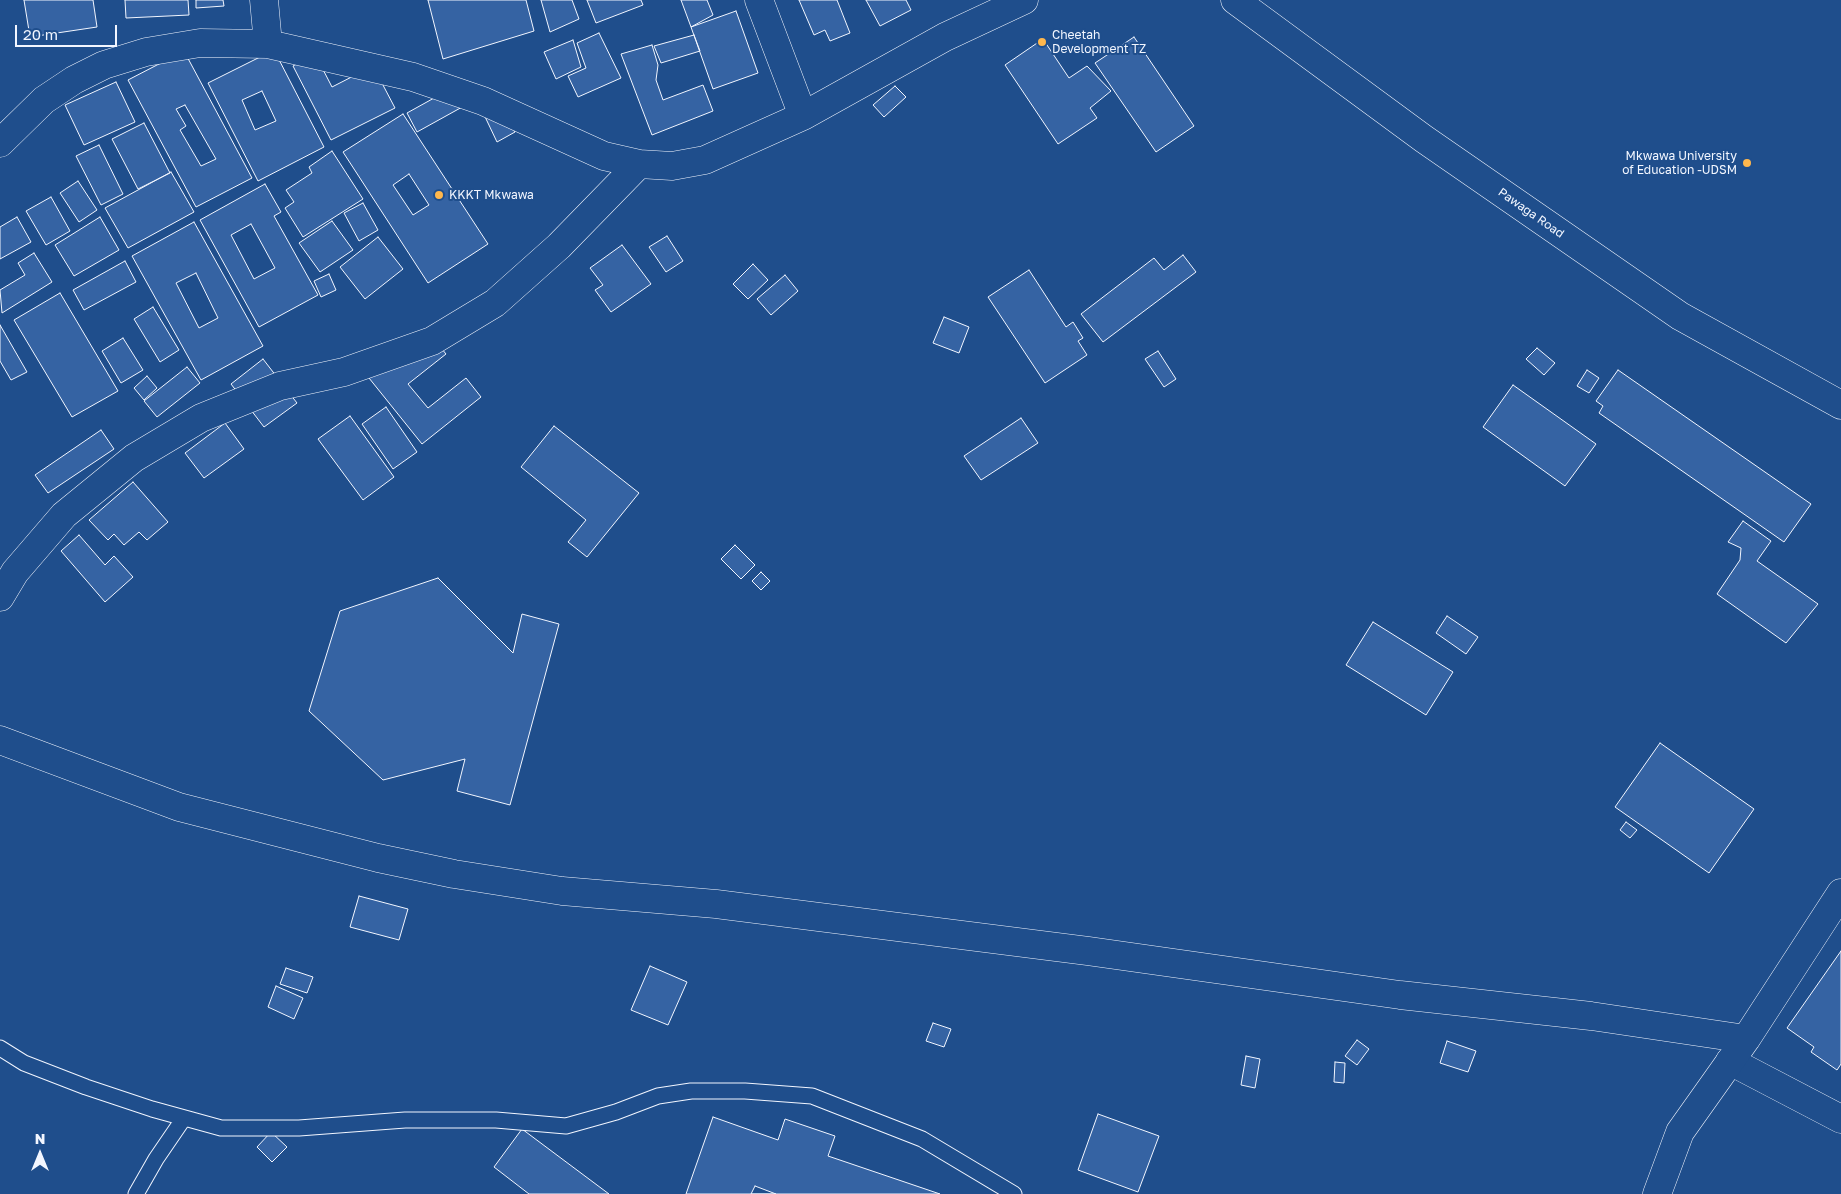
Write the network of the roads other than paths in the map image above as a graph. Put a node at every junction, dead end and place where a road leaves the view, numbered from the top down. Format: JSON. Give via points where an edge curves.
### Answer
{"nodes":[{"id":1,"x":264,"y":0,"type":"edge"},
{"id":2,"x":759,"y":0,"type":"edge"},
{"id":3,"x":1024,"y":0,"type":"edge"},
{"id":4,"x":1235,"y":0,"type":"edge"},
{"id":5,"x":268,"y":44,"type":"junction"},
{"id":6,"x":804,"y":116,"type":"junction"},
{"id":7,"x":0,"y":143,"type":"edge"},
{"id":8,"x":639,"y":164,"type":"junction"},
{"id":9,"x":1841,"y":405,"type":"edge"},
{"id":10,"x":0,"y":597,"type":"edge"},
{"id":11,"x":0,"y":740,"type":"edge"},
{"id":12,"x":1841,"y":893,"type":"edge"},
{"id":13,"x":1746,"y":1039,"type":"junction"},
{"id":14,"x":0,"y":1048,"type":"edge"},
{"id":15,"x":1730,"y":1061,"type":"junction"},
{"id":16,"x":184,"y":1118,"type":"junction"},
{"id":17,"x":1841,"y":1119,"type":"edge"},
{"id":18,"x":136,"y":1194,"type":"edge"},
{"id":19,"x":1014,"y":1194,"type":"edge"},
{"id":20,"x":1657,"y":1194,"type":"edge"}],
"edges":[{"from":1,"to":5,"type":"street"},
{"from":2,"to":6,"type":"street"},
{"from":3,"to":6,"type":"street","via":[[945,37]]},
{"from":4,"to":9,"type":"street","name":"Pawaga Road","via":[[1424,139],[1680,316]]},
{"from":5,"to":7,"type":"street","via":[[200,43],[146,52],[104,65],[44,100]]},
{"from":5,"to":8,"type":"street","via":[[414,77],[483,101],[604,156]]},
{"from":6,"to":8,"type":"street","via":[[705,160],[672,166]]},
{"from":8,"to":10,"type":"street","via":[[558,246],[495,303],[432,341],[344,372],[280,386],[201,418],[134,458],[64,515],[15,572]]},
{"from":11,"to":13,"type":"street","via":[[179,807],[454,874],[562,891],[716,904],[1088,951]]},
{"from":12,"to":13,"type":"street"},
{"from":13,"to":15,"type":"street"},
{"from":14,"to":16,"type":"lane","via":[[41,1070]]},
{"from":15,"to":17,"type":"street"},
{"from":15,"to":20,"type":"street","via":[[1680,1132]]},
{"from":16,"to":18,"type":"lane"},
{"from":16,"to":19,"type":"lane","via":[[221,1128],[299,1128],[405,1120],[496,1120],[566,1126],[658,1096],[691,1091],[812,1096],[922,1138]]}]}
